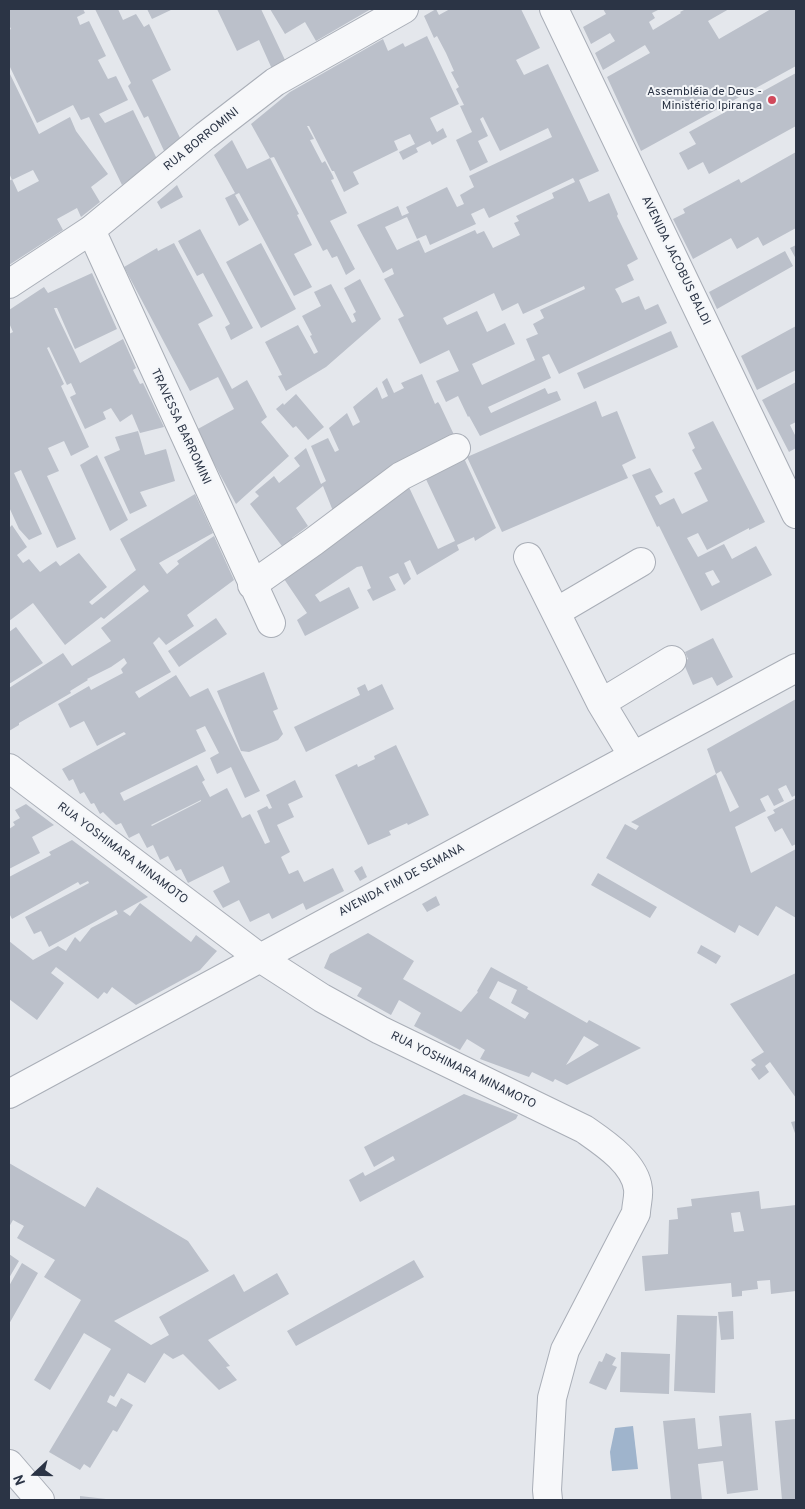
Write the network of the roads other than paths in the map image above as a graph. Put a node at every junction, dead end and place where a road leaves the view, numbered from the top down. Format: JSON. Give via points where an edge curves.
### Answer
{"nodes":[{"id":1,"x":404,"y":9,"type":"edge"},
{"id":2,"x":554,"y":9,"type":"edge"},
{"id":3,"x":90,"y":230,"type":"junction"},
{"id":4,"x":9,"y":284,"type":"edge"},
{"id":5,"x":456,"y":448,"type":"dead end"},
{"id":6,"x":796,"y":514,"type":"edge"},
{"id":7,"x":528,"y":557,"type":"dead end"},
{"id":8,"x":641,"y":562,"type":"dead end"},
{"id":9,"x":252,"y":585,"type":"junction"},
{"id":10,"x":556,"y":612,"type":"junction"},
{"id":11,"x":271,"y":624,"type":"dead end"},
{"id":12,"x":672,"y":660,"type":"dead end"},
{"id":13,"x":796,"y":668,"type":"edge"},
{"id":14,"x":601,"y":703,"type":"junction"},
{"id":15,"x":633,"y":756,"type":"junction"},
{"id":16,"x":9,"y":768,"type":"edge"},
{"id":17,"x":260,"y":958,"type":"junction"},
{"id":18,"x":9,"y":1094,"type":"edge"},
{"id":19,"x":9,"y":1464,"type":"edge"},
{"id":20,"x":40,"y":1500,"type":"edge"},
{"id":21,"x":548,"y":1500,"type":"edge"}],
"edges":[{"from":1,"to":3,"type":"street","name":"RUA BORROMINI","via":[[275,82]]},
{"from":2,"to":6,"type":"street","name":"AVENIDA JACOBUS BALDI"},
{"from":3,"to":4,"type":"street","name":"RUA BORROMINI"},
{"from":3,"to":9,"type":"street","name":"TRAVESSA BARROMINI"},
{"from":5,"to":9,"type":"street","via":[[401,476]]},
{"from":7,"to":10,"type":"street"},
{"from":8,"to":10,"type":"street"},
{"from":9,"to":11,"type":"street","name":"TRAVESSA BARROMINI"},
{"from":10,"to":14,"type":"street"},
{"from":12,"to":14,"type":"street"},
{"from":13,"to":15,"type":"street","name":"AVENIDA FIM DE SEMANA"},
{"from":14,"to":15,"type":"street"},
{"from":15,"to":17,"type":"street","name":"AVENIDA FIM DE SEMANA"},
{"from":16,"to":17,"type":"street","name":"RUA YOSHIMARA MINAMOTO"},
{"from":17,"to":18,"type":"street","name":"AVENIDA FIM DE SEMANA"},
{"from":17,"to":21,"type":"street","name":"RUA YOSHIMARA MINAMOTO","via":[[380,1030],[584,1129],[614,1151],[630,1168],[638,1188],[636,1213],[565,1350],[552,1398]]},
{"from":19,"to":20,"type":"street"}]}
